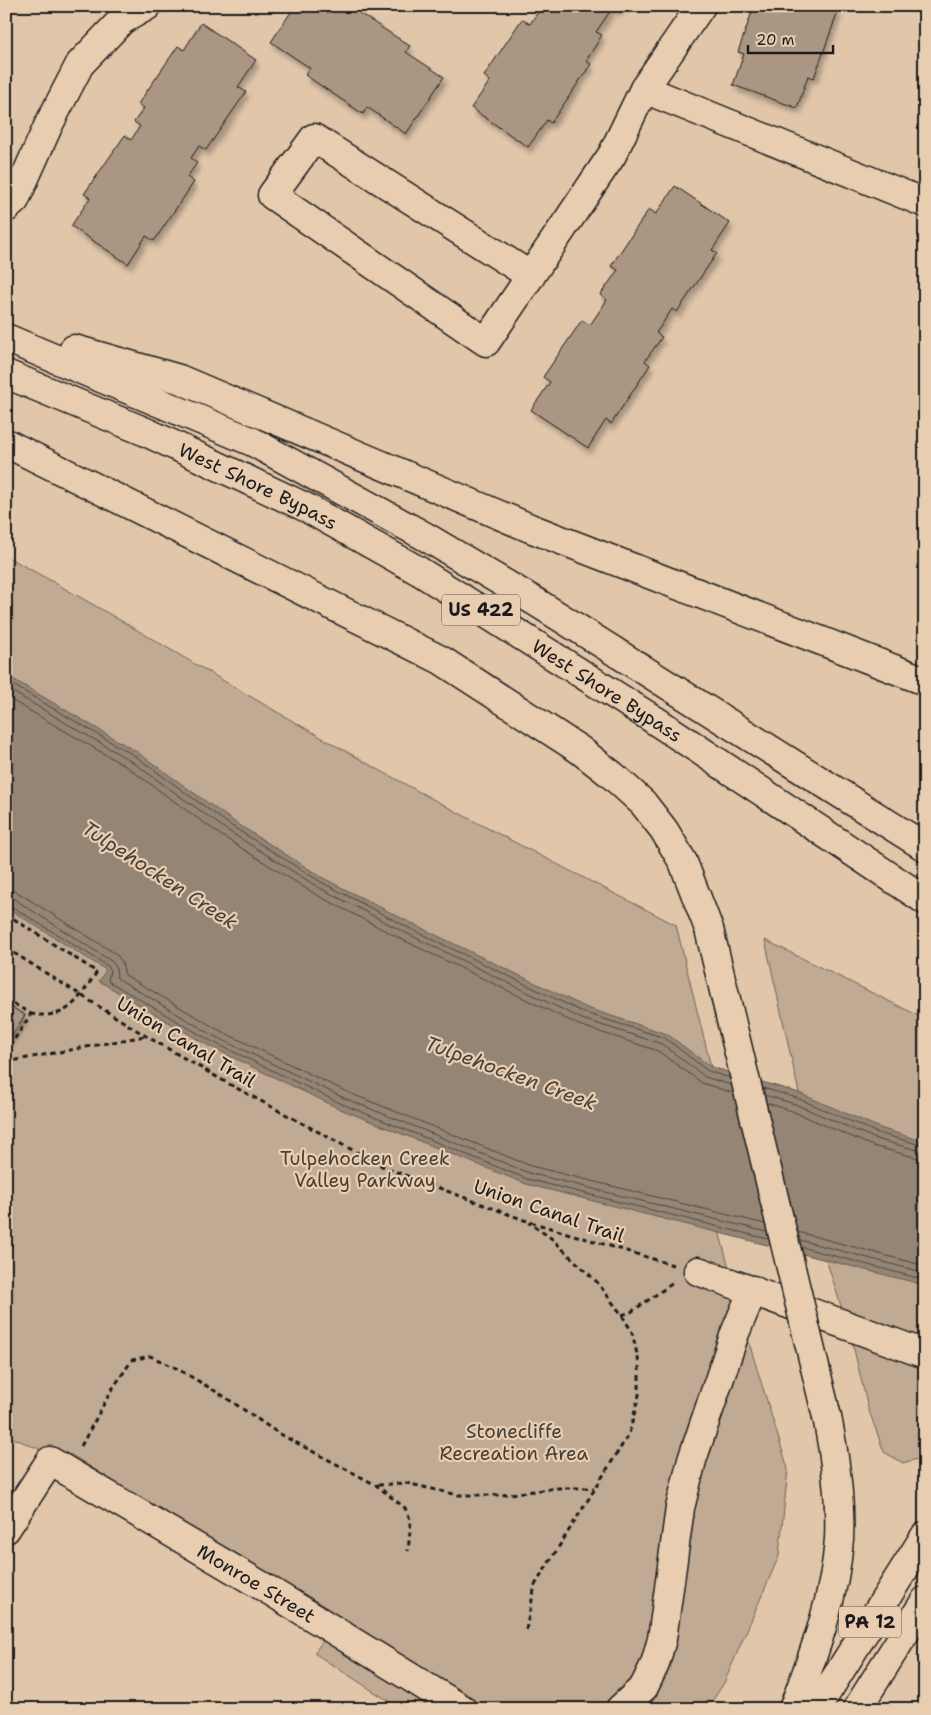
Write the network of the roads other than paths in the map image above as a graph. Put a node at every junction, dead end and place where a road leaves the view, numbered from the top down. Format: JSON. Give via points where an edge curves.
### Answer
{"nodes":[{"id":1,"x":147,"y":6,"type":"edge"},
{"id":2,"x":701,"y":6,"type":"edge"},
{"id":3,"x":644,"y":89,"type":"junction"},
{"id":4,"x":925,"y":203,"type":"edge"},
{"id":5,"x":6,"y":208,"type":"edge"},
{"id":6,"x":530,"y":276,"type":"junction"},
{"id":7,"x":6,"y":330,"type":"edge"},
{"id":8,"x":6,"y":338,"type":"edge"},
{"id":9,"x":6,"y":374,"type":"edge"},
{"id":10,"x":6,"y":443,"type":"edge"},
{"id":11,"x":925,"y":681,"type":"edge"},
{"id":12,"x":925,"y":847,"type":"edge"},
{"id":13,"x":925,"y":900,"type":"edge"},
{"id":14,"x":698,"y":1271,"type":"road end"},
{"id":15,"x":753,"y":1290,"type":"junction"},
{"id":16,"x":925,"y":1354,"type":"edge"},
{"id":17,"x":6,"y":1528,"type":"edge"},
{"id":18,"x":925,"y":1536,"type":"edge"},
{"id":19,"x":925,"y":1601,"type":"edge"},
{"id":20,"x":462,"y":1709,"type":"edge"},
{"id":21,"x":620,"y":1709,"type":"edge"},
{"id":22,"x":793,"y":1709,"type":"edge"},
{"id":23,"x":816,"y":1709,"type":"edge"},
{"id":24,"x":857,"y":1709,"type":"edge"}],
"edges":[{"from":1,"to":5,"type":"main road","via":[[122,20],[80,64],[15,200]]},
{"from":2,"to":3,"type":"main road"},
{"from":3,"to":4,"type":"main road"},
{"from":3,"to":6,"type":"main road","via":[[612,155]]},
{"from":6,"to":6,"type":"main road","via":[[486,342],[272,195],[314,138]]},
{"from":7,"to":11,"type":"main road","via":[[179,379],[530,528]]},
{"from":8,"to":12,"type":"main road","name":"West Shore Bypass","via":[[253,442],[426,537],[536,602]]},
{"from":9,"to":13,"type":"main road","name":"West Shore Bypass","number":"US 422","via":[[146,432],[298,504],[419,571],[653,719]]},
{"from":10,"to":22,"type":"main road","bridge":true,"via":[[440,660],[580,750],[643,803],[664,830],[683,862],[709,930],[827,1417],[838,1491],[839,1539],[833,1582],[824,1622]]},
{"from":14,"to":15,"type":"main road"},
{"from":15,"to":16,"type":"main road"},
{"from":15,"to":21,"type":"main road","via":[[692,1460],[680,1508],[662,1639],[655,1664],[644,1687]]},
{"from":17,"to":20,"type":"main road","name":"Monroe Street","via":[[59,1467]]},
{"from":18,"to":23,"type":"main road","number":"PA 12"},
{"from":19,"to":24,"type":"main road","number":"PA 12"}]}
